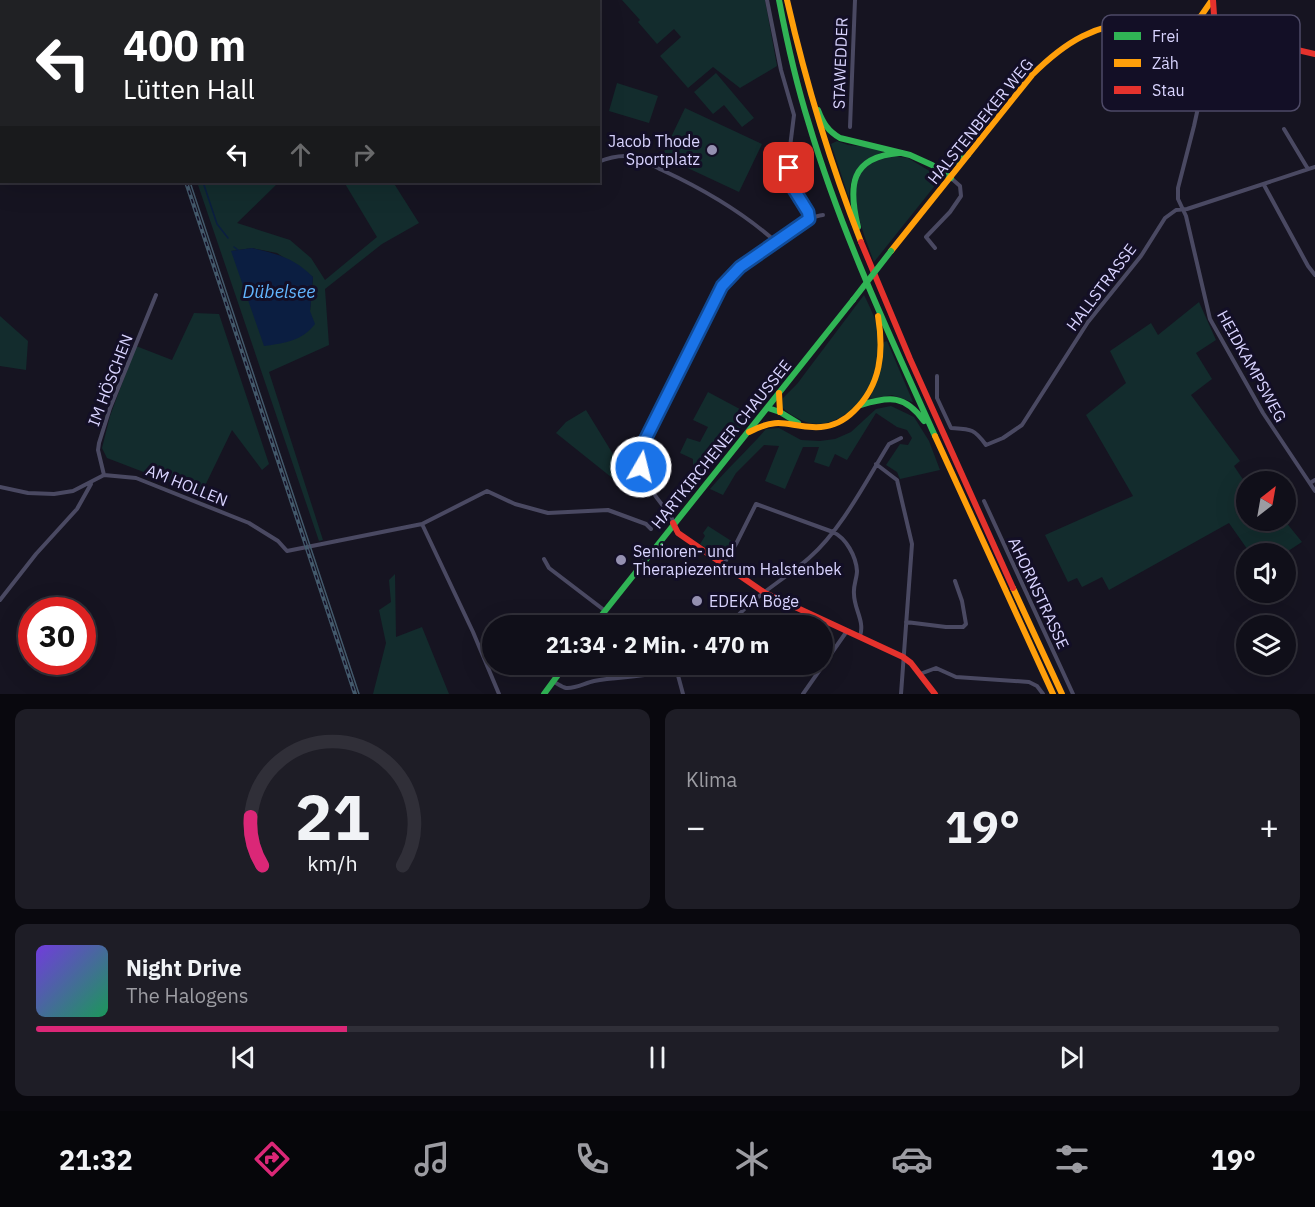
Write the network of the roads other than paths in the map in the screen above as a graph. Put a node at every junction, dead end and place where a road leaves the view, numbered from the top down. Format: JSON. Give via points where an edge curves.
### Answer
{"nodes":[{"id":1,"x":767,"y":0,"type":"edge"},
{"id":2,"x":779,"y":0,"type":"edge"},
{"id":3,"x":788,"y":0,"type":"edge"},
{"id":4,"x":855,"y":0,"type":"edge"},
{"id":5,"x":1212,"y":0,"type":"edge"},
{"id":6,"x":1202,"y":15,"type":"edge"},
{"id":7,"x":1214,"y":15,"type":"edge"},
{"id":8,"x":1102,"y":27,"type":"edge"},
{"id":9,"x":1300,"y":50,"type":"edge"},
{"id":10,"x":1315,"y":54,"type":"edge"},
{"id":11,"x":803,"y":72,"type":"junction"},
{"id":12,"x":1196,"y":111,"type":"edge"},
{"id":13,"x":850,"y":127,"type":"dead end"},
{"id":14,"x":1284,"y":129,"type":"dead end"},
{"id":15,"x":907,"y":153,"type":"junction"},
{"id":16,"x":968,"y":155,"type":"junction"},
{"id":17,"x":600,"y":161,"type":"edge"},
{"id":18,"x":935,"y":167,"type":"junction"},
{"id":19,"x":1315,"y":167,"type":"edge"},
{"id":20,"x":1308,"y":170,"type":"junction"},
{"id":21,"x":951,"y":178,"type":"junction"},
{"id":22,"x":1264,"y":185,"type":"junction"},
{"id":23,"x":1182,"y":208,"type":"junction"},
{"id":24,"x":823,"y":215,"type":"dead end"},
{"id":25,"x":809,"y":219,"type":"junction"},
{"id":26,"x":775,"y":241,"type":"junction"},
{"id":27,"x":935,"y":248,"type":"dead end"},
{"id":28,"x":866,"y":258,"type":"junction"},
{"id":29,"x":1315,"y":275,"type":"edge"},
{"id":30,"x":869,"y":279,"type":"joint"},
{"id":31,"x":156,"y":295,"type":"dead end"},
{"id":32,"x":874,"y":300,"type":"junction"},
{"id":33,"x":937,"y":376,"type":"dead end"},
{"id":34,"x":779,"y":393,"type":"junction"},
{"id":35,"x":861,"y":405,"type":"junction"},
{"id":36,"x":768,"y":408,"type":"junction"},
{"id":37,"x":780,"y":412,"type":"junction"},
{"id":38,"x":778,"y":421,"type":"junction"},
{"id":39,"x":801,"y":425,"type":"junction"},
{"id":40,"x":749,"y":432,"type":"junction"},
{"id":41,"x":901,"y":438,"type":"dead end"},
{"id":42,"x":938,"y":442,"type":"junction"},
{"id":43,"x":876,"y":464,"type":"junction"},
{"id":44,"x":104,"y":475,"type":"junction"},
{"id":45,"x":1315,"y":480,"type":"edge"},
{"id":46,"x":91,"y":483,"type":"junction"},
{"id":47,"x":1310,"y":483,"type":"junction"},
{"id":48,"x":0,"y":487,"type":"edge"},
{"id":49,"x":1315,"y":491,"type":"edge"},
{"id":50,"x":984,"y":501,"type":"dead end"},
{"id":51,"x":673,"y":523,"type":"junction"},
{"id":52,"x":422,"y":524,"type":"junction"},
{"id":53,"x":651,"y":529,"type":"dead end"},
{"id":54,"x":833,"y":531,"type":"junction"},
{"id":55,"x":544,"y":559,"type":"dead end"},
{"id":56,"x":723,"y":566,"type":"junction"},
{"id":57,"x":955,"y":581,"type":"dead end"},
{"id":58,"x":765,"y":593,"type":"junction"},
{"id":59,"x":0,"y":600,"type":"edge"},
{"id":60,"x":605,"y":611,"type":"junction"},
{"id":61,"x":602,"y":615,"type":"edge"},
{"id":62,"x":738,"y":615,"type":"edge"},
{"id":63,"x":906,"y":622,"type":"junction"},
{"id":64,"x":847,"y":630,"type":"junction"},
{"id":65,"x":860,"y":636,"type":"junction"},
{"id":66,"x":903,"y":657,"type":"junction"},
{"id":67,"x":920,"y":674,"type":"junction"},
{"id":68,"x":559,"y":675,"type":"edge"},
{"id":69,"x":648,"y":675,"type":"edge"},
{"id":70,"x":678,"y":675,"type":"edge"},
{"id":71,"x":554,"y":682,"type":"junction"},
{"id":72,"x":499,"y":694,"type":"edge"},
{"id":73,"x":544,"y":694,"type":"edge"},
{"id":74,"x":684,"y":694,"type":"edge"},
{"id":75,"x":803,"y":694,"type":"edge"},
{"id":76,"x":901,"y":694,"type":"edge"},
{"id":77,"x":935,"y":694,"type":"edge"},
{"id":78,"x":1043,"y":694,"type":"edge"},
{"id":79,"x":1053,"y":694,"type":"edge"},
{"id":80,"x":1062,"y":694,"type":"edge"},
{"id":81,"x":1073,"y":694,"type":"edge"}],
"edges":[{"from":1,"to":25,"type":"street","via":[[794,115],[790,183]]},
{"from":2,"to":32,"type":"main road","via":[[813,139]]},
{"from":3,"to":11,"type":"main road"},
{"from":4,"to":13,"type":"street","name":"STAWEDDER"},
{"from":5,"to":6,"type":"main road"},
{"from":5,"to":7,"type":"main road"},
{"from":8,"to":16,"type":"main road","name":"HALSTENBEKER WEG","via":[[1077,37],[1054,53]]},
{"from":9,"to":10,"type":"main road","name":"HALSTENBEKER WEG"},
{"from":11,"to":15,"type":"main road","via":[[822,122],[834,135],[849,142]]},
{"from":11,"to":28,"type":"main road","via":[[834,174]]},
{"from":12,"to":23,"type":"street","via":[[1178,192]]},
{"from":14,"to":20,"type":"street"},
{"from":15,"to":18,"type":"main road"},
{"from":15,"to":28,"type":"main road","via":[[877,155],[861,167],[855,179],[852,202]]},
{"from":16,"to":18,"type":"main road","via":[[950,165]]},
{"from":16,"to":21,"type":"main road","name":"HALSTENBEKER WEG"},
{"from":17,"to":26,"type":"street","via":[[620,156],[635,158],[727,203]]},
{"from":18,"to":21,"type":"main road"},
{"from":19,"to":20,"type":"street"},
{"from":20,"to":22,"type":"street"},
{"from":21,"to":27,"type":"street","via":[[960,186],[961,196],[926,237]]},
{"from":21,"to":30,"type":"main road","name":"HALSTENBEKER WEG","bridge":true},
{"from":22,"to":23,"type":"street"},
{"from":22,"to":29,"type":"street"},
{"from":23,"to":33,"type":"street","name":"HALLSTRASSE","via":[[1165,218],[1141,256],[1088,322],[1022,425],[986,445],[971,429],[951,428],[938,398]]},
{"from":23,"to":47,"type":"street","name":"HEIDKAMPSWEG","via":[[1210,319],[1263,413]]},
{"from":24,"to":25,"type":"street"},
{"from":25,"to":26,"type":"street"},
{"from":26,"to":51,"type":"street","via":[[722,286],[642,445],[640,460],[645,480],[671,514]]},
{"from":28,"to":80,"type":"main road"},
{"from":30,"to":34,"type":"main road","name":"HARTKIRCHENER CHAUSSEE","bridge":true},
{"from":31,"to":44,"type":"street","name":"IM HÖSCHEN","via":[[99,443]]},
{"from":32,"to":35,"type":"main road","via":[[882,355],[875,383]]},
{"from":32,"to":42,"type":"main road"},
{"from":34,"to":36,"type":"main road","name":"HARTKIRCHENER CHAUSSEE"},
{"from":34,"to":37,"type":"main road"},
{"from":35,"to":39,"type":"main road","via":[[831,426]]},
{"from":35,"to":42,"type":"main road","via":[[888,397],[905,402],[919,414]]},
{"from":36,"to":37,"type":"main road"},
{"from":36,"to":38,"type":"main road"},
{"from":36,"to":40,"type":"main road","name":"HARTKIRCHENER CHAUSSEE"},
{"from":37,"to":39,"type":"main road"},
{"from":38,"to":39,"type":"main road"},
{"from":38,"to":40,"type":"main road"},
{"from":40,"to":51,"type":"main road","name":"HARTKIRCHENER CHAUSSEE"},
{"from":41,"to":43,"type":"street","via":[[889,444]]},
{"from":42,"to":79,"type":"main road"},
{"from":43,"to":54,"type":"street"},
{"from":43,"to":63,"type":"street","via":[[894,476],[899,485],[912,544]]},
{"from":44,"to":46,"type":"street"},
{"from":44,"to":52,"type":"street","name":"AM HOLLEN","via":[[136,478],[249,523],[288,551]]},
{"from":45,"to":47,"type":"street"},
{"from":46,"to":48,"type":"street","via":[[54,494]]},
{"from":46,"to":59,"type":"street","via":[[77,509]]},
{"from":47,"to":49,"type":"street","name":"HEIDKAMPSWEG"},
{"from":50,"to":81,"type":"street","name":"AHORNSTRASSE"},
{"from":51,"to":56,"type":"main road","via":[[678,533]]},
{"from":51,"to":60,"type":"main road","name":"HARTKIRCHENER CHAUSSEE"},
{"from":52,"to":53,"type":"street","via":[[487,491],[548,513],[608,510]]},
{"from":52,"to":72,"type":"street"},
{"from":54,"to":56,"type":"street","via":[[756,504]]},
{"from":54,"to":58,"type":"street","via":[[809,558]]},
{"from":54,"to":65,"type":"street","via":[[848,544],[857,569],[854,595],[862,626]]},
{"from":55,"to":60,"type":"street","via":[[549,568]]},
{"from":56,"to":58,"type":"main road"},
{"from":57,"to":63,"type":"street","via":[[965,614],[963,627]]},
{"from":58,"to":62,"type":"street"},
{"from":58,"to":64,"type":"main road"},
{"from":60,"to":61,"type":"main road","name":"HARTKIRCHENER CHAUSSEE"},
{"from":63,"to":66,"type":"street"},
{"from":64,"to":65,"type":"main road"},
{"from":64,"to":75,"type":"street"},
{"from":65,"to":66,"type":"main road"},
{"from":66,"to":67,"type":"main road"},
{"from":66,"to":76,"type":"street"},
{"from":67,"to":77,"type":"main road"},
{"from":67,"to":78,"type":"street","via":[[936,668],[956,677],[1029,682]]},
{"from":68,"to":71,"type":"main road"},
{"from":69,"to":71,"type":"street","via":[[570,688]]},
{"from":70,"to":74,"type":"street"},
{"from":71,"to":73,"type":"main road"}]}
